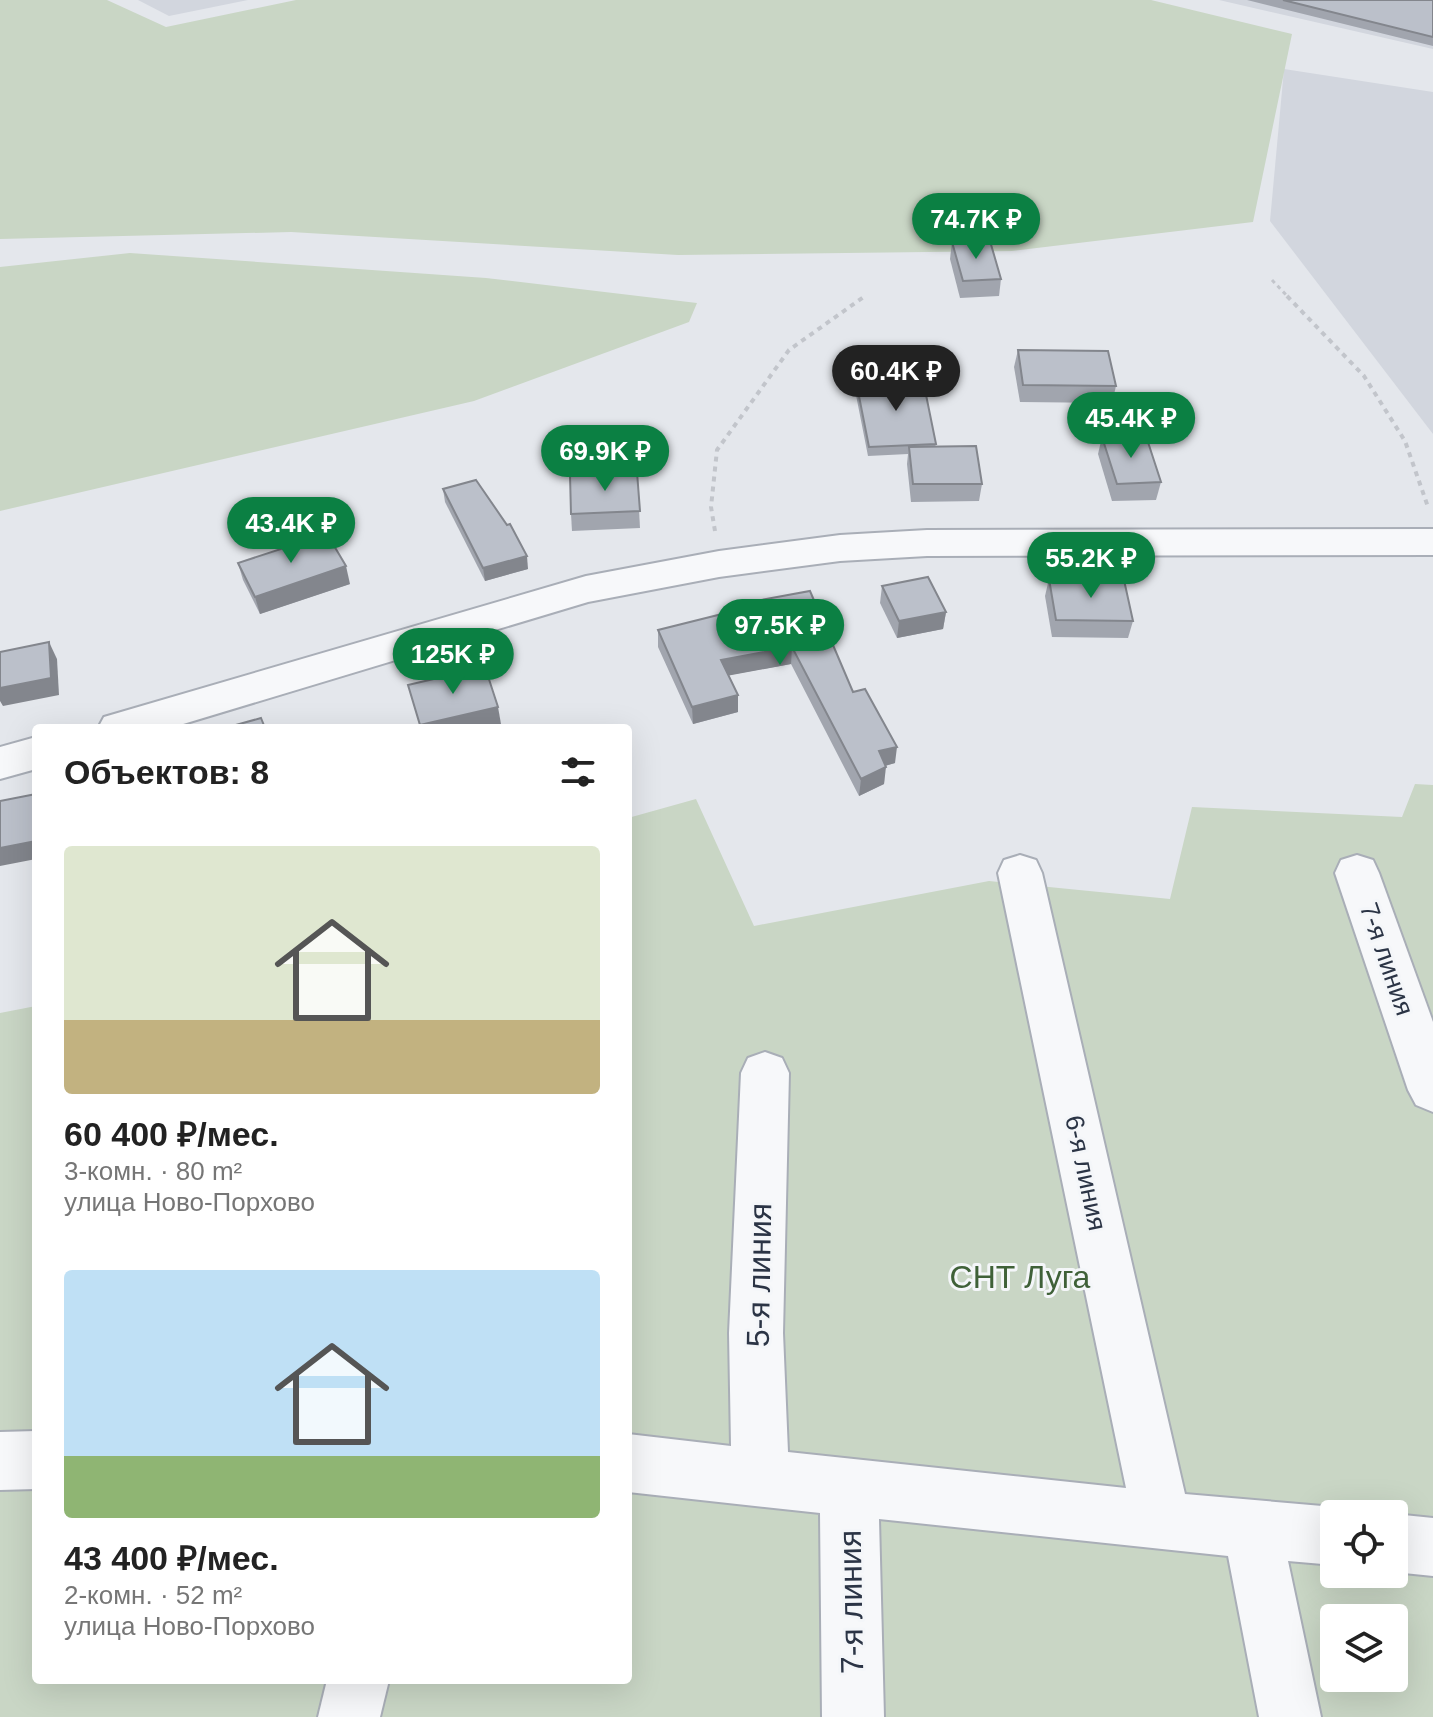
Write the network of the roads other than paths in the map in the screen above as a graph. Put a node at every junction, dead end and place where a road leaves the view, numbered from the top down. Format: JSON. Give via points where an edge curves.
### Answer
{"nodes":[{"id":1,"x":1431,"y":525,"type":"edge"},
{"id":2,"x":132,"y":724,"type":"edge"},
{"id":3,"x":32,"y":754,"type":"edge"},
{"id":4,"x":0,"y":763,"type":"edge"},
{"id":5,"x":1020,"y":873,"type":"dead end"},
{"id":6,"x":1357,"y":873,"type":"dead end"},
{"id":7,"x":765,"y":1073,"type":"dead end"},
{"id":8,"x":1433,"y":1090,"type":"edge"},
{"id":9,"x":32,"y":1460,"type":"edge"},
{"id":10,"x":0,"y":1461,"type":"edge"},
{"id":11,"x":632,"y":1463,"type":"edge"},
{"id":12,"x":760,"y":1476,"type":"junction"},
{"id":13,"x":849,"y":1488,"type":"junction"},
{"id":14,"x":1162,"y":1521,"type":"junction"},
{"id":15,"x":1252,"y":1527,"type":"junction"},
{"id":16,"x":1320,"y":1534,"type":"edge"},
{"id":17,"x":1408,"y":1544,"type":"edge"},
{"id":18,"x":1433,"y":1547,"type":"edge"},
{"id":19,"x":357,"y":1684,"type":"edge"},
{"id":20,"x":349,"y":1717,"type":"edge"},
{"id":21,"x":853,"y":1717,"type":"edge"},
{"id":22,"x":1290,"y":1717,"type":"edge"}],
"edges":[{"from":1,"to":2,"type":"street","via":[[927,543],[719,564],[586,589]]},
{"from":3,"to":4,"type":"street"},
{"from":5,"to":14,"type":"street","name":"6-я линия"},
{"from":6,"to":8,"type":"street","name":"7-я линия"},
{"from":7,"to":12,"type":"street","name":"5-я линия","via":[[756,1333]]},
{"from":9,"to":10,"type":"street"},
{"from":11,"to":12,"type":"street"},
{"from":12,"to":13,"type":"street"},
{"from":13,"to":14,"type":"street"},
{"from":13,"to":21,"type":"street","name":"7-я линия"},
{"from":14,"to":15,"type":"street"},
{"from":15,"to":16,"type":"street"},
{"from":15,"to":22,"type":"street"},
{"from":17,"to":18,"type":"street"},
{"from":19,"to":20,"type":"street"}]}
